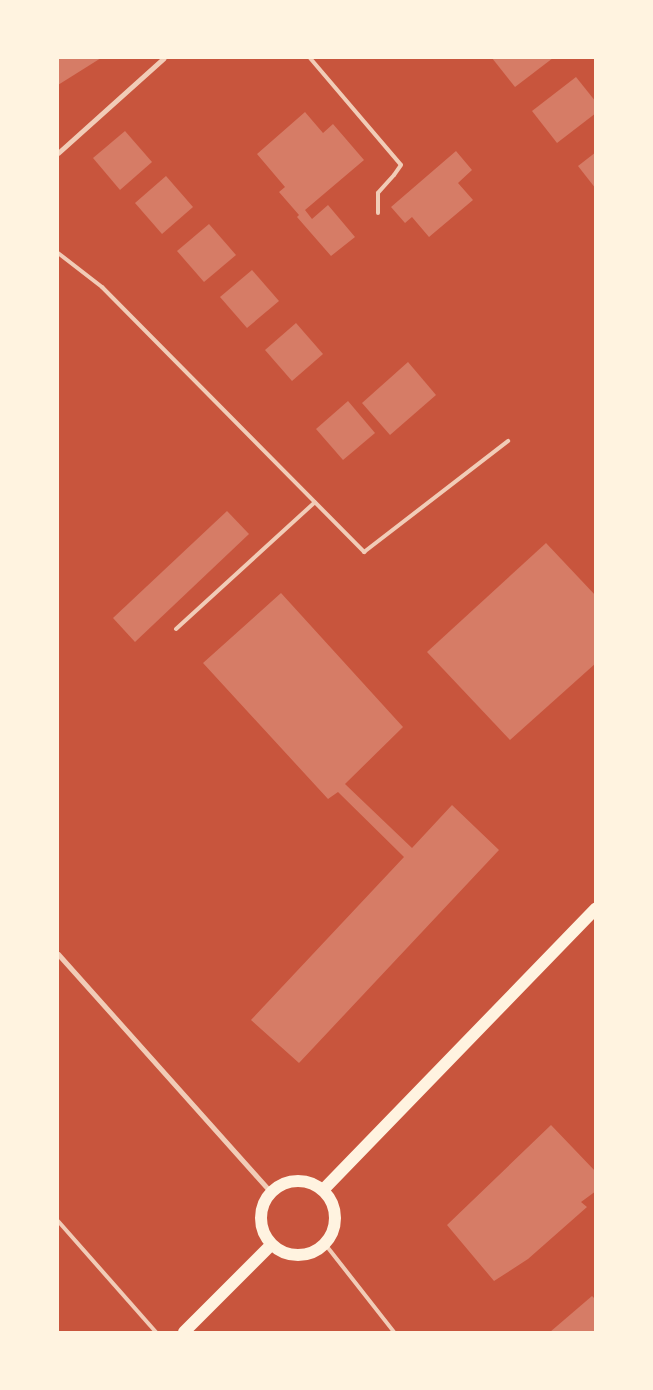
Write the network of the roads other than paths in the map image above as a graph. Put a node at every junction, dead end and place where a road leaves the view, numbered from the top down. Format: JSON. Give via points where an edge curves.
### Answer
{"nodes":[{"id":1,"x":164,"y":58,"type":"edge"},
{"id":2,"x":310,"y":58,"type":"edge"},
{"id":3,"x":58,"y":153,"type":"edge"},
{"id":4,"x":378,"y":212,"type":"dead end"},
{"id":5,"x":58,"y":253,"type":"edge"},
{"id":6,"x":508,"y":441,"type":"dead end"},
{"id":7,"x":315,"y":502,"type":"junction"},
{"id":8,"x":176,"y":629,"type":"dead end"},
{"id":9,"x":596,"y":908,"type":"edge"},
{"id":10,"x":58,"y":954,"type":"edge"},
{"id":11,"x":323,"y":1190,"type":"junction"},
{"id":12,"x":270,"y":1192,"type":"junction"},
{"id":13,"x":58,"y":1221,"type":"edge"},
{"id":14,"x":325,"y":1244,"type":"junction"},
{"id":15,"x":271,"y":1245,"type":"junction"},
{"id":16,"x":156,"y":1332,"type":"edge"},
{"id":17,"x":184,"y":1332,"type":"edge"},
{"id":18,"x":394,"y":1332,"type":"edge"}],
"edges":[{"from":1,"to":3,"type":"street"},
{"from":2,"to":4,"type":"lane","via":[[401,165],[378,192]]},
{"from":5,"to":7,"type":"lane","via":[[102,287]]},
{"from":6,"to":7,"type":"lane","via":[[364,552]]},
{"from":7,"to":8,"type":"lane"},
{"from":9,"to":11,"type":"main road"},
{"from":10,"to":12,"type":"street"},
{"from":11,"to":12,"type":"main road","via":[[313,1184],[291,1181]]},
{"from":11,"to":14,"type":"main road","via":[[335,1210],[334,1228]]},
{"from":12,"to":15,"type":"main road","via":[[264,1201],[260,1224]]},
{"from":13,"to":16,"type":"lane"},
{"from":14,"to":15,"type":"main road","via":[[316,1251],[292,1255]]},
{"from":14,"to":18,"type":"lane"},
{"from":15,"to":17,"type":"main road"}]}
